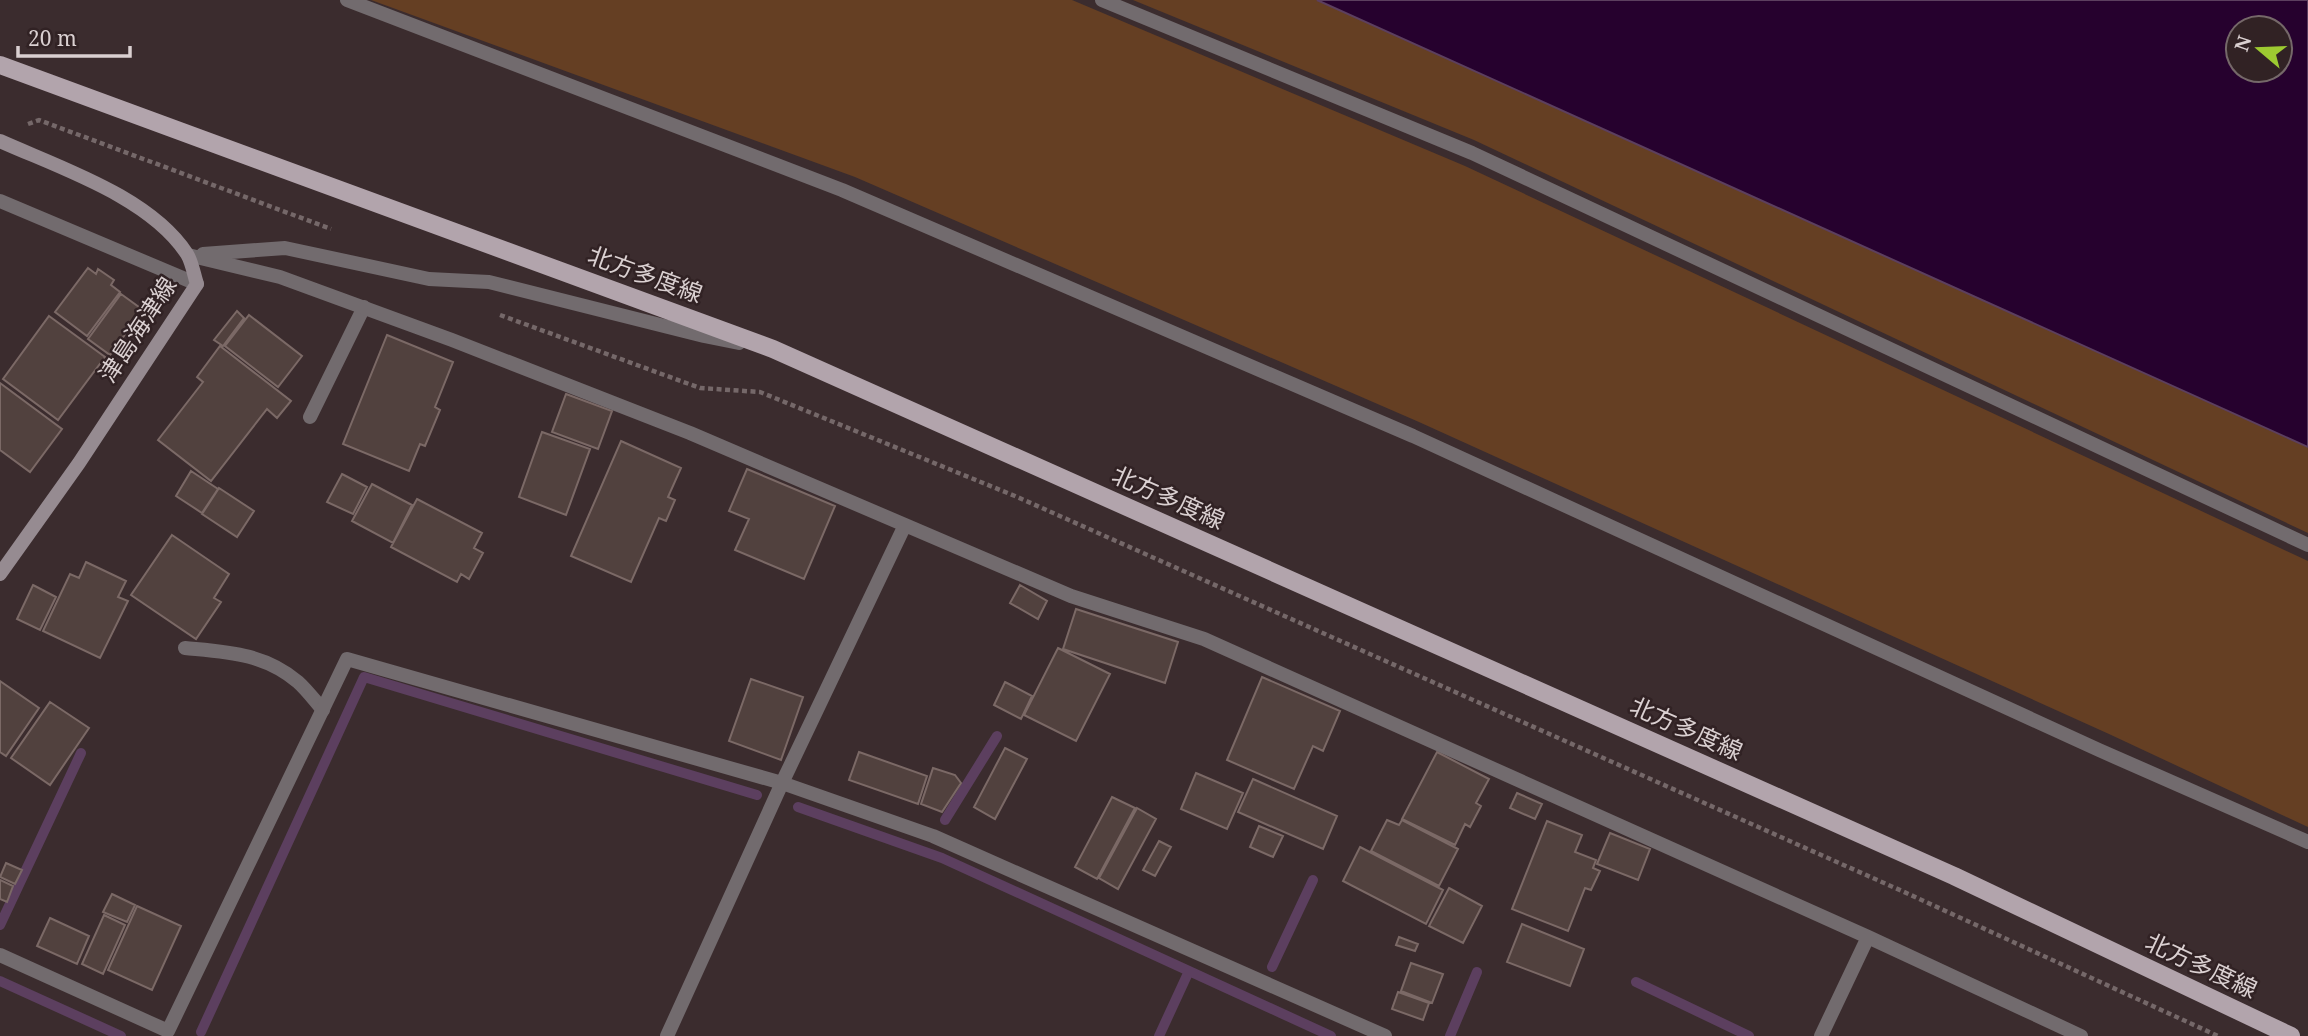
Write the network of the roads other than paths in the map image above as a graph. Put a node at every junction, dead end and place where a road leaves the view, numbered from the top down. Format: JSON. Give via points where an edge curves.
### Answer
{"nodes":[{"id":1,"x":347,"y":0,"type":"edge"},
{"id":2,"x":1102,"y":0,"type":"edge"},
{"id":3,"x":0,"y":65,"type":"edge"},
{"id":4,"x":0,"y":141,"type":"edge"},
{"id":5,"x":0,"y":201,"type":"edge"},
{"id":6,"x":188,"y":255,"type":"junction"},
{"id":7,"x":197,"y":284,"type":"junction"},
{"id":8,"x":364,"y":307,"type":"junction"},
{"id":9,"x":773,"y":349,"type":"junction"},
{"id":10,"x":310,"y":417,"type":"dead end"},
{"id":11,"x":905,"y":525,"type":"junction"},
{"id":12,"x":2308,"y":545,"type":"edge"},
{"id":13,"x":0,"y":573,"type":"edge"},
{"id":14,"x":184,"y":648,"type":"dead end"},
{"id":15,"x":323,"y":710,"type":"junction"},
{"id":16,"x":782,"y":783,"type":"junction"},
{"id":17,"x":2308,"y":842,"type":"edge"},
{"id":18,"x":1868,"y":936,"type":"junction"},
{"id":19,"x":0,"y":955,"type":"edge"},
{"id":20,"x":172,"y":1022,"type":"junction"},
{"id":21,"x":181,"y":1036,"type":"edge"},
{"id":22,"x":667,"y":1036,"type":"edge"},
{"id":23,"x":1385,"y":1036,"type":"edge"},
{"id":24,"x":1821,"y":1036,"type":"edge"},
{"id":25,"x":2081,"y":1036,"type":"edge"},
{"id":26,"x":2291,"y":1036,"type":"edge"}],
"edges":[{"from":1,"to":17,"type":"street","via":[[868,201],[1413,436]]},
{"from":2,"to":12,"type":"street","via":[[1472,153]]},
{"from":3,"to":9,"type":"main road","name":"北方多度線"},
{"from":4,"to":6,"type":"main road","name":"津島海津線","via":[[122,197],[162,225]]},
{"from":5,"to":7,"type":"street"},
{"from":6,"to":7,"type":"main road","name":"津島海津線"},
{"from":6,"to":8,"type":"street","via":[[279,276]]},
{"from":6,"to":9,"type":"street","via":[[285,248],[429,279],[489,282],[704,337]]},
{"from":7,"to":13,"type":"main road","name":"津島海津線"},
{"from":8,"to":10,"type":"street"},
{"from":8,"to":11,"type":"street","via":[[690,433]]},
{"from":9,"to":26,"type":"main road","name":"北方多度線","via":[[1954,876]]},
{"from":11,"to":16,"type":"street"},
{"from":11,"to":18,"type":"street","via":[[1072,596],[1203,639]]},
{"from":14,"to":15,"type":"street","via":[[245,654],[276,666],[299,682]]},
{"from":15,"to":16,"type":"street","via":[[347,659]]},
{"from":15,"to":20,"type":"street"},
{"from":16,"to":22,"type":"street"},
{"from":16,"to":23,"type":"street","via":[[933,836]]},
{"from":18,"to":24,"type":"street"},
{"from":18,"to":25,"type":"street"},
{"from":19,"to":20,"type":"street","via":[[168,1031]]},
{"from":20,"to":21,"type":"street"}]}
